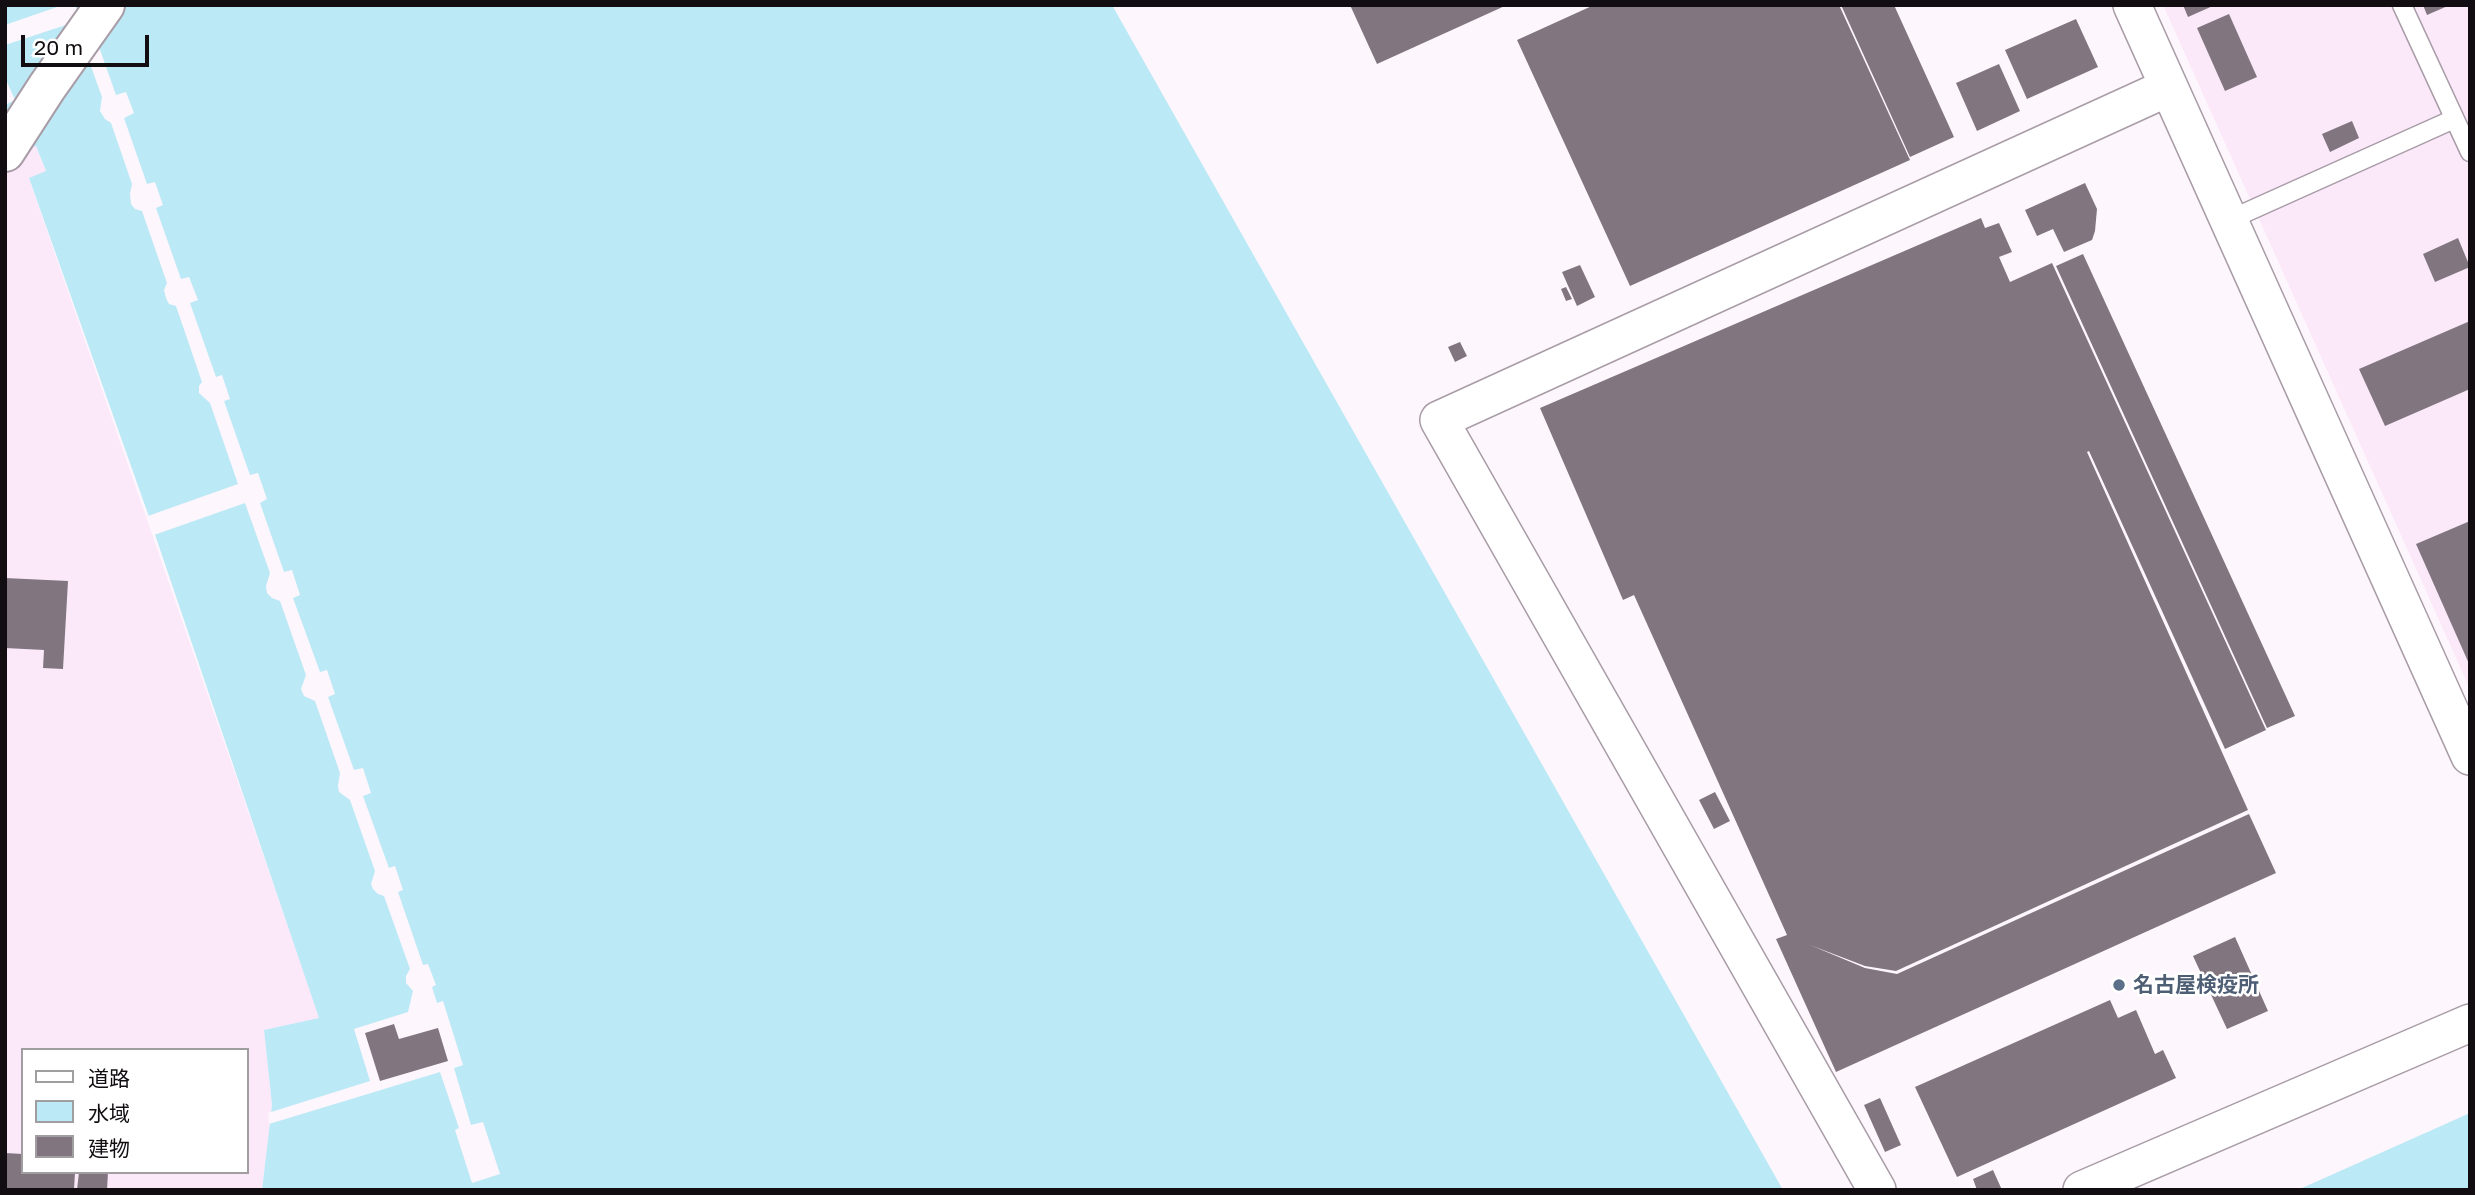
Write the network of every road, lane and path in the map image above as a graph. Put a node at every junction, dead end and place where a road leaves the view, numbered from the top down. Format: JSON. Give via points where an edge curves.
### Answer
{"nodes":[{"id":1,"x":105,"y":5,"type":"edge"},
{"id":2,"x":2132,"y":5,"type":"edge"},
{"id":3,"x":2402,"y":5,"type":"edge"},
{"id":4,"x":2169,"y":87,"type":"junction"},
{"id":5,"x":2454,"y":118,"type":"junction"},
{"id":6,"x":2468,"y":143,"type":"edge"},
{"id":7,"x":5,"y":152,"type":"edge"},
{"id":8,"x":2229,"y":220,"type":"junction"},
{"id":9,"x":2470,"y":756,"type":"edge"},
{"id":10,"x":2470,"y":1023,"type":"edge"},
{"id":11,"x":1877,"y":1190,"type":"edge"},
{"id":12,"x":2082,"y":1190,"type":"edge"}],
"edges":[{"from":1,"to":7,"type":"street"},
{"from":2,"to":4,"type":"street"},
{"from":3,"to":5,"type":"lane"},
{"from":4,"to":8,"type":"street"},
{"from":4,"to":11,"type":"street","via":[[1439,420]]},
{"from":5,"to":6,"type":"lane"},
{"from":5,"to":8,"type":"lane"},
{"from":8,"to":9,"type":"street"},
{"from":10,"to":12,"type":"street"}]}
